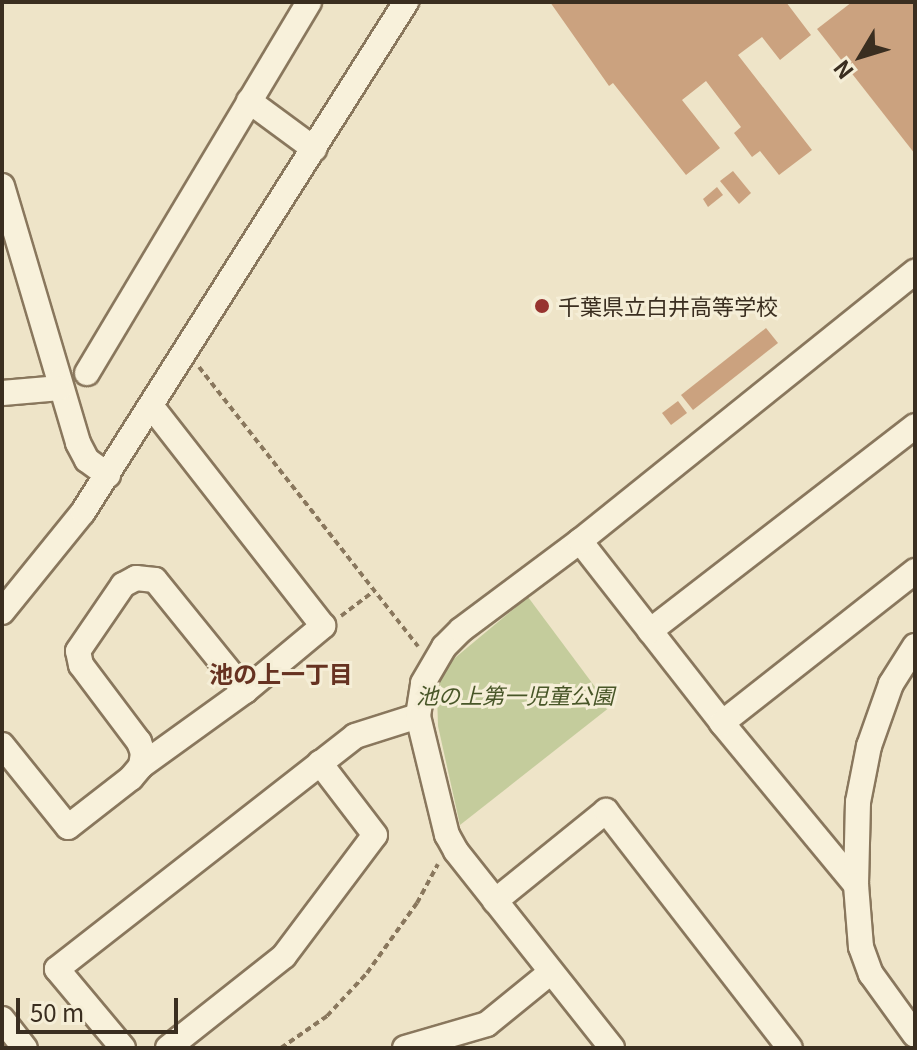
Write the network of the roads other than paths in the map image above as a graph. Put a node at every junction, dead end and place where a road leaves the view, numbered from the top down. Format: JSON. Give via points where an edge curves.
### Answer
{"nodes":[{"id":1,"x":309,"y":2,"type":"edge"},
{"id":2,"x":406,"y":2,"type":"edge"},
{"id":3,"x":249,"y":101,"type":"junction"},
{"id":4,"x":314,"y":149,"type":"junction"},
{"id":5,"x":2,"y":186,"type":"edge"},
{"id":6,"x":915,"y":272,"type":"edge"},
{"id":7,"x":87,"y":373,"type":"dead end"},
{"id":8,"x":60,"y":388,"type":"junction"},
{"id":9,"x":2,"y":393,"type":"edge"},
{"id":10,"x":152,"y":407,"type":"junction"},
{"id":11,"x":915,"y":426,"type":"edge"},
{"id":12,"x":108,"y":475,"type":"junction"},
{"id":13,"x":580,"y":541,"type":"junction"},
{"id":14,"x":915,"y":571,"type":"edge"},
{"id":15,"x":2,"y":612,"type":"edge"},
{"id":16,"x":650,"y":631,"type":"junction"},
{"id":17,"x":915,"y":646,"type":"edge"},
{"id":18,"x":245,"y":691,"type":"junction"},
{"id":19,"x":418,"y":716,"type":"junction"},
{"id":20,"x":722,"y":723,"type":"junction"},
{"id":21,"x":2,"y":745,"type":"edge"},
{"id":22,"x":320,"y":763,"type":"junction"},
{"id":23,"x":141,"y":766,"type":"junction"},
{"id":24,"x":856,"y":885,"type":"junction"},
{"id":25,"x":495,"y":901,"type":"junction"},
{"id":26,"x":551,"y":972,"type":"junction"},
{"id":27,"x":2,"y":1019,"type":"edge"},
{"id":28,"x":915,"y":1035,"type":"edge"},
{"id":29,"x":456,"y":1041,"type":"edge"},
{"id":30,"x":25,"y":1048,"type":"edge"},
{"id":31,"x":123,"y":1048,"type":"edge"},
{"id":32,"x":168,"y":1048,"type":"edge"},
{"id":33,"x":405,"y":1048,"type":"edge"},
{"id":34,"x":612,"y":1048,"type":"edge"},
{"id":35,"x":790,"y":1048,"type":"edge"}],
"edges":[{"from":1,"to":3,"type":"street"},
{"from":2,"to":4,"type":"street"},
{"from":3,"to":4,"type":"street"},
{"from":3,"to":7,"type":"street"},
{"from":4,"to":10,"type":"street"},
{"from":5,"to":8,"type":"street"},
{"from":6,"to":13,"type":"street"},
{"from":8,"to":9,"type":"street"},
{"from":8,"to":12,"type":"street","via":[[87,460]]},
{"from":10,"to":12,"type":"street"},
{"from":10,"to":18,"type":"street","via":[[323,626]]},
{"from":11,"to":16,"type":"street"},
{"from":12,"to":15,"type":"street"},
{"from":13,"to":16,"type":"street"},
{"from":13,"to":19,"type":"street","via":[[444,647],[423,683]]},
{"from":14,"to":20,"type":"street"},
{"from":16,"to":20,"type":"street"},
{"from":17,"to":24,"type":"street","via":[[891,684],[869,746],[858,802]]},
{"from":18,"to":23,"type":"street"},
{"from":18,"to":23,"type":"street","via":[[155,580],[136,578],[123,585],[78,651],[81,665],[139,742]]},
{"from":19,"to":22,"type":"street","via":[[355,736]]},
{"from":19,"to":25,"type":"street","via":[[447,835]]},
{"from":20,"to":24,"type":"street"},
{"from":21,"to":23,"type":"street","via":[[68,827]]},
{"from":22,"to":31,"type":"street","via":[[57,969]]},
{"from":22,"to":32,"type":"street","via":[[375,835],[284,956]]},
{"from":24,"to":28,"type":"street","via":[[861,947],[871,974]]},
{"from":25,"to":26,"type":"street"},
{"from":25,"to":35,"type":"street","via":[[606,811]]},
{"from":26,"to":29,"type":"street","via":[[487,1024]]},
{"from":26,"to":34,"type":"street"},
{"from":27,"to":30,"type":"street"},
{"from":29,"to":33,"type":"street"}]}
